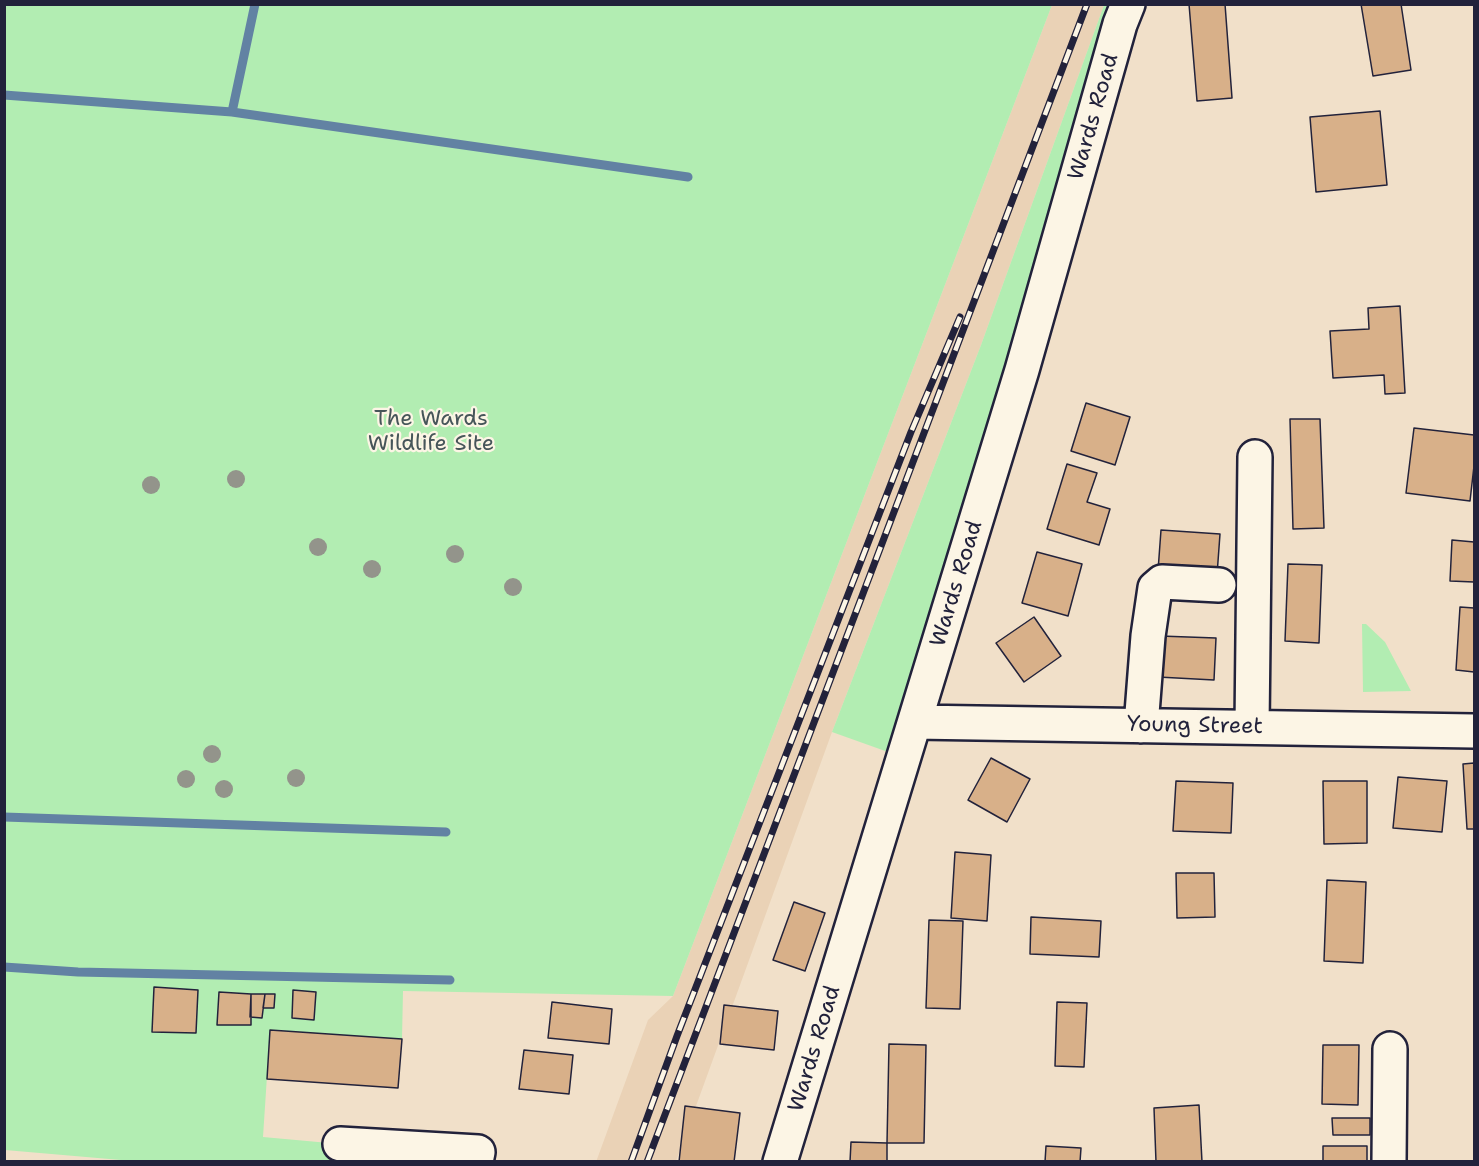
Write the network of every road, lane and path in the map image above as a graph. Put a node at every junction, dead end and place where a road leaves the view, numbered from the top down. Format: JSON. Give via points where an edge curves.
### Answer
{"nodes":[{"id":1,"x":1128,"y":4,"type":"edge"},
{"id":2,"x":1255,"y":457,"type":"dead end"},
{"id":3,"x":1219,"y":585,"type":"dead end"},
{"id":4,"x":915,"y":722,"type":"junction"},
{"id":5,"x":1141,"y":726,"type":"junction"},
{"id":6,"x":1252,"y":727,"type":"junction"},
{"id":7,"x":1474,"y":731,"type":"edge"},
{"id":8,"x":1390,"y":1048,"type":"dead end"},
{"id":9,"x":340,"y":1144,"type":"dead end"},
{"id":10,"x":477,"y":1157,"type":"edge"},
{"id":11,"x":780,"y":1161,"type":"edge"},
{"id":12,"x":1389,"y":1161,"type":"edge"}],
"edges":[{"from":1,"to":4,"type":"street","name":"Wards Road"},
{"from":2,"to":6,"type":"street"},
{"from":3,"to":5,"type":"street","via":[[1162,582],[1155,588]]},
{"from":4,"to":5,"type":"street","name":"Young Street"},
{"from":4,"to":11,"type":"street","name":"Wards Road"},
{"from":5,"to":6,"type":"street","name":"Young Street"},
{"from":6,"to":7,"type":"street","name":"Young Street"},
{"from":8,"to":12,"type":"street"},
{"from":9,"to":10,"type":"street"}]}
